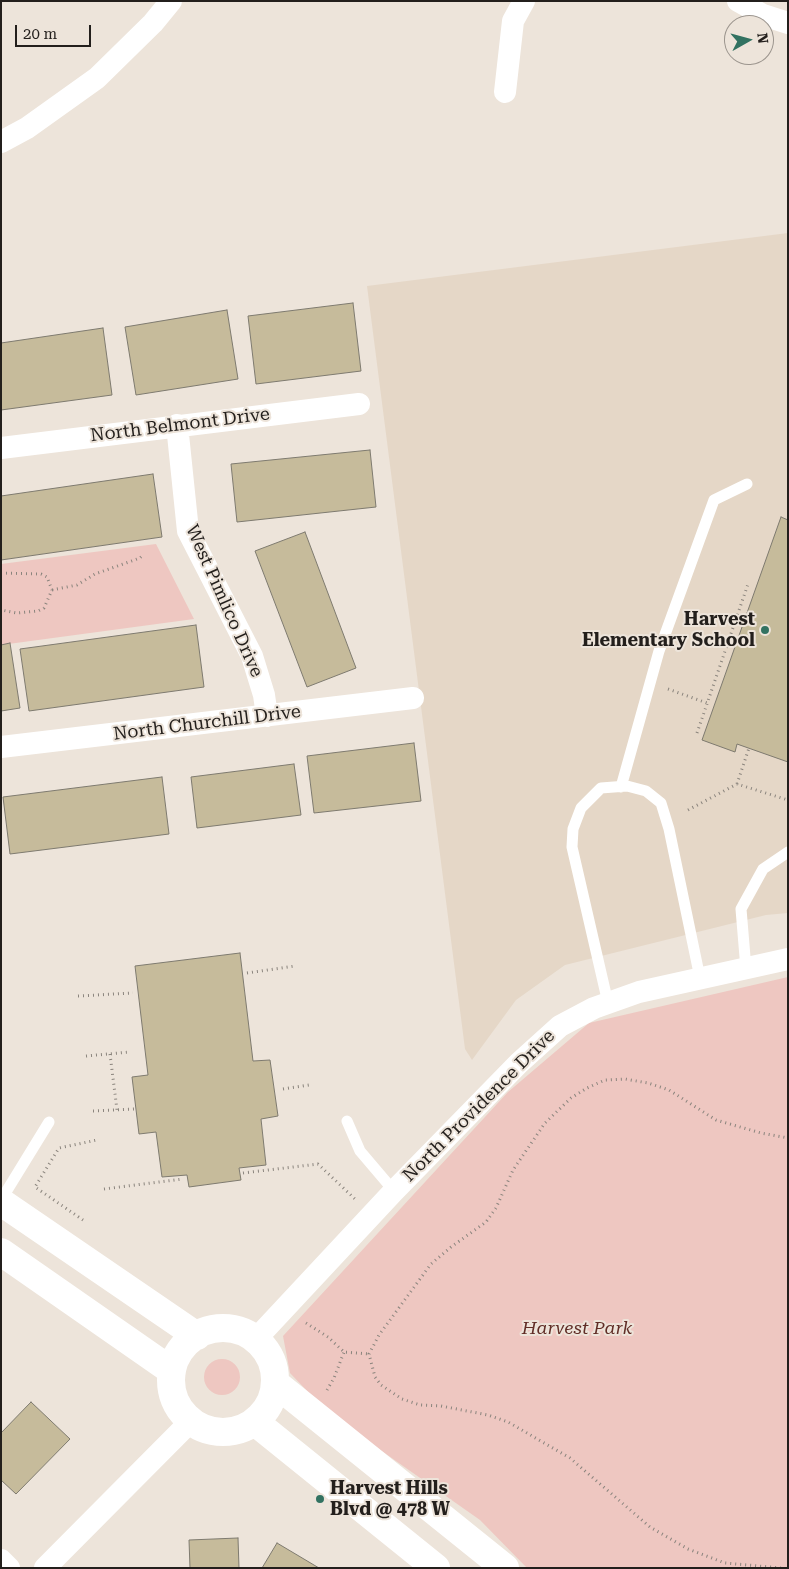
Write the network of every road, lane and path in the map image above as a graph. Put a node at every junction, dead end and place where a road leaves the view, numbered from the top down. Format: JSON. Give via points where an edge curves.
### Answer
{"nodes":[{"id":1,"x":171,"y":1,"type":"edge"},
{"id":2,"x":524,"y":1,"type":"edge"},
{"id":3,"x":738,"y":1,"type":"edge"},
{"id":4,"x":788,"y":24,"type":"edge"},
{"id":5,"x":506,"y":92,"type":"dead end"},
{"id":6,"x":1,"y":142,"type":"edge"},
{"id":7,"x":359,"y":404,"type":"dead end"},
{"id":8,"x":177,"y":425,"type":"junction"},
{"id":9,"x":1,"y":448,"type":"edge"},
{"id":10,"x":747,"y":484,"type":"dead end"},
{"id":11,"x":144,"y":554,"type":"dead end"},
{"id":12,"x":1,"y":573,"type":"edge"},
{"id":13,"x":748,"y":584,"type":"dead end"},
{"id":14,"x":52,"y":590,"type":"junction"},
{"id":15,"x":1,"y":610,"type":"edge"},
{"id":16,"x":668,"y":689,"type":"dead end"},
{"id":17,"x":413,"y":698,"type":"dead end"},
{"id":18,"x":707,"y":702,"type":"junction"},
{"id":19,"x":267,"y":716,"type":"junction"},
{"id":20,"x":697,"y":733,"type":"dead end"},
{"id":21,"x":1,"y":747,"type":"edge"},
{"id":22,"x":749,"y":748,"type":"dead end"},
{"id":23,"x":738,"y":784,"type":"junction"},
{"id":24,"x":621,"y":787,"type":"junction"},
{"id":25,"x":788,"y":800,"type":"edge"},
{"id":26,"x":688,"y":810,"type":"dead end"},
{"id":27,"x":788,"y":852,"type":"edge"},
{"id":28,"x":788,"y":959,"type":"edge"},
{"id":29,"x":295,"y":966,"type":"dead end"},
{"id":30,"x":746,"y":969,"type":"junction"},
{"id":31,"x":247,"y":973,"type":"dead end"},
{"id":32,"x":700,"y":978,"type":"junction"},
{"id":33,"x":133,"y":993,"type":"dead end"},
{"id":34,"x":78,"y":996,"type":"dead end"},
{"id":35,"x":608,"y":1003,"type":"junction"},
{"id":36,"x":130,"y":1052,"type":"dead end"},
{"id":37,"x":110,"y":1054,"type":"junction"},
{"id":38,"x":86,"y":1056,"type":"dead end"},
{"id":39,"x":309,"y":1085,"type":"dead end"},
{"id":40,"x":283,"y":1089,"type":"dead end"},
{"id":41,"x":134,"y":1108,"type":"dead end"},
{"id":42,"x":118,"y":1110,"type":"junction"},
{"id":43,"x":93,"y":1111,"type":"dead end"},
{"id":44,"x":347,"y":1121,"type":"dead end"},
{"id":45,"x":49,"y":1122,"type":"dead end"},
{"id":46,"x":788,"y":1138,"type":"edge"},
{"id":47,"x":97,"y":1140,"type":"dead end"},
{"id":48,"x":243,"y":1173,"type":"dead end"},
{"id":49,"x":183,"y":1179,"type":"dead end"},
{"id":50,"x":104,"y":1188,"type":"dead end"},
{"id":51,"x":394,"y":1191,"type":"junction"},
{"id":52,"x":355,"y":1199,"type":"dead end"},
{"id":53,"x":1,"y":1201,"type":"edge"},
{"id":54,"x":83,"y":1220,"type":"dead end"},
{"id":55,"x":1,"y":1252,"type":"edge"},
{"id":56,"x":306,"y":1324,"type":"dead end"},
{"id":57,"x":197,"y":1336,"type":"junction"},
{"id":58,"x":255,"y":1340,"type":"junction"},
{"id":59,"x":344,"y":1352,"type":"junction"},
{"id":60,"x":369,"y":1354,"type":"junction"},
{"id":61,"x":172,"y":1371,"type":"junction"},
{"id":62,"x":275,"y":1384,"type":"junction"},
{"id":63,"x":323,"y":1395,"type":"dead end"},
{"id":64,"x":190,"y":1421,"type":"junction"},
{"id":65,"x":255,"y":1422,"type":"junction"},
{"id":66,"x":1,"y":1560,"type":"edge"},
{"id":67,"x":9,"y":1568,"type":"edge"},
{"id":68,"x":45,"y":1568,"type":"edge"},
{"id":69,"x":436,"y":1568,"type":"edge"},
{"id":70,"x":504,"y":1568,"type":"edge"},
{"id":71,"x":781,"y":1568,"type":"edge"}],
"edges":[{"from":1,"to":6,"type":"street","via":[[97,78],[27,128]]},
{"from":2,"to":5,"type":"street","via":[[513,20]]},
{"from":3,"to":4,"type":"street"},
{"from":7,"to":8,"type":"street","name":"North Belmont Drive"},
{"from":8,"to":9,"type":"street","name":"North Belmont Drive"},
{"from":8,"to":19,"type":"street","name":"West Pimlico Drive","via":[[188,530],[252,656]]},
{"from":10,"to":24,"type":"lane","via":[[714,500],[659,651]]},
{"from":11,"to":14,"type":"path","via":[[77,585]]},
{"from":12,"to":14,"type":"path","via":[[41,574],[47,578]]},
{"from":13,"to":18,"type":"path"},
{"from":14,"to":15,"type":"path","via":[[44,608],[38,611],[17,613]]},
{"from":16,"to":18,"type":"path"},
{"from":17,"to":19,"type":"street","name":"North Churchill Drive"},
{"from":18,"to":20,"type":"path"},
{"from":19,"to":21,"type":"street","name":"North Churchill Drive"},
{"from":22,"to":23,"type":"path"},
{"from":23,"to":25,"type":"path"},
{"from":23,"to":26,"type":"path"},
{"from":24,"to":32,"type":"lane","via":[[646,791],[661,803]]},
{"from":24,"to":35,"type":"lane","via":[[601,788],[581,808],[573,830],[572,847]]},
{"from":27,"to":30,"type":"lane","via":[[763,869],[741,909]]},
{"from":28,"to":30,"type":"street","name":"North Providence Drive"},
{"from":29,"to":31,"type":"path"},
{"from":30,"to":32,"type":"street","name":"North Providence Drive"},
{"from":32,"to":35,"type":"street","name":"North Providence Drive"},
{"from":33,"to":34,"type":"path"},
{"from":35,"to":51,"type":"street","name":"North Providence Drive","via":[[560,1026],[519,1063]]},
{"from":36,"to":37,"type":"path"},
{"from":37,"to":38,"type":"path"},
{"from":37,"to":42,"type":"path"},
{"from":39,"to":40,"type":"path"},
{"from":41,"to":42,"type":"path"},
{"from":42,"to":43,"type":"path"},
{"from":44,"to":51,"type":"lane","via":[[360,1150]]},
{"from":45,"to":53,"type":"lane"},
{"from":46,"to":60,"type":"path","via":[[761,1134],[716,1120],[669,1090],[648,1082],[605,1080],[587,1088],[571,1098],[545,1123],[513,1170],[486,1222],[431,1264],[379,1335]]},
{"from":47,"to":54,"type":"path","via":[[59,1148],[34,1187]]},
{"from":48,"to":52,"type":"path","via":[[318,1164]]},
{"from":49,"to":50,"type":"path"},
{"from":51,"to":58,"type":"street","name":"North Providence Drive"},
{"from":53,"to":57,"type":"street"},
{"from":55,"to":61,"type":"street"},
{"from":56,"to":59,"type":"path","via":[[328,1337]]},
{"from":57,"to":58,"type":"street","via":[[226,1328]]},
{"from":57,"to":61,"type":"street","via":[[185,1345]]},
{"from":58,"to":62,"type":"street","via":[[267,1352]]},
{"from":59,"to":60,"type":"path"},
{"from":59,"to":63,"type":"path"},
{"from":60,"to":71,"type":"path","via":[[375,1377],[402,1400],[420,1406],[488,1414],[508,1422],[570,1458],[650,1527],[688,1549],[725,1563]]},
{"from":61,"to":64,"type":"street","via":[[174,1398]]},
{"from":62,"to":65,"type":"street","via":[[272,1398]]},
{"from":62,"to":70,"type":"street"},
{"from":64,"to":65,"type":"street","via":[[216,1432],[231,1432]]},
{"from":64,"to":68,"type":"street"},
{"from":65,"to":69,"type":"street"},
{"from":66,"to":67,"type":"street"}]}
